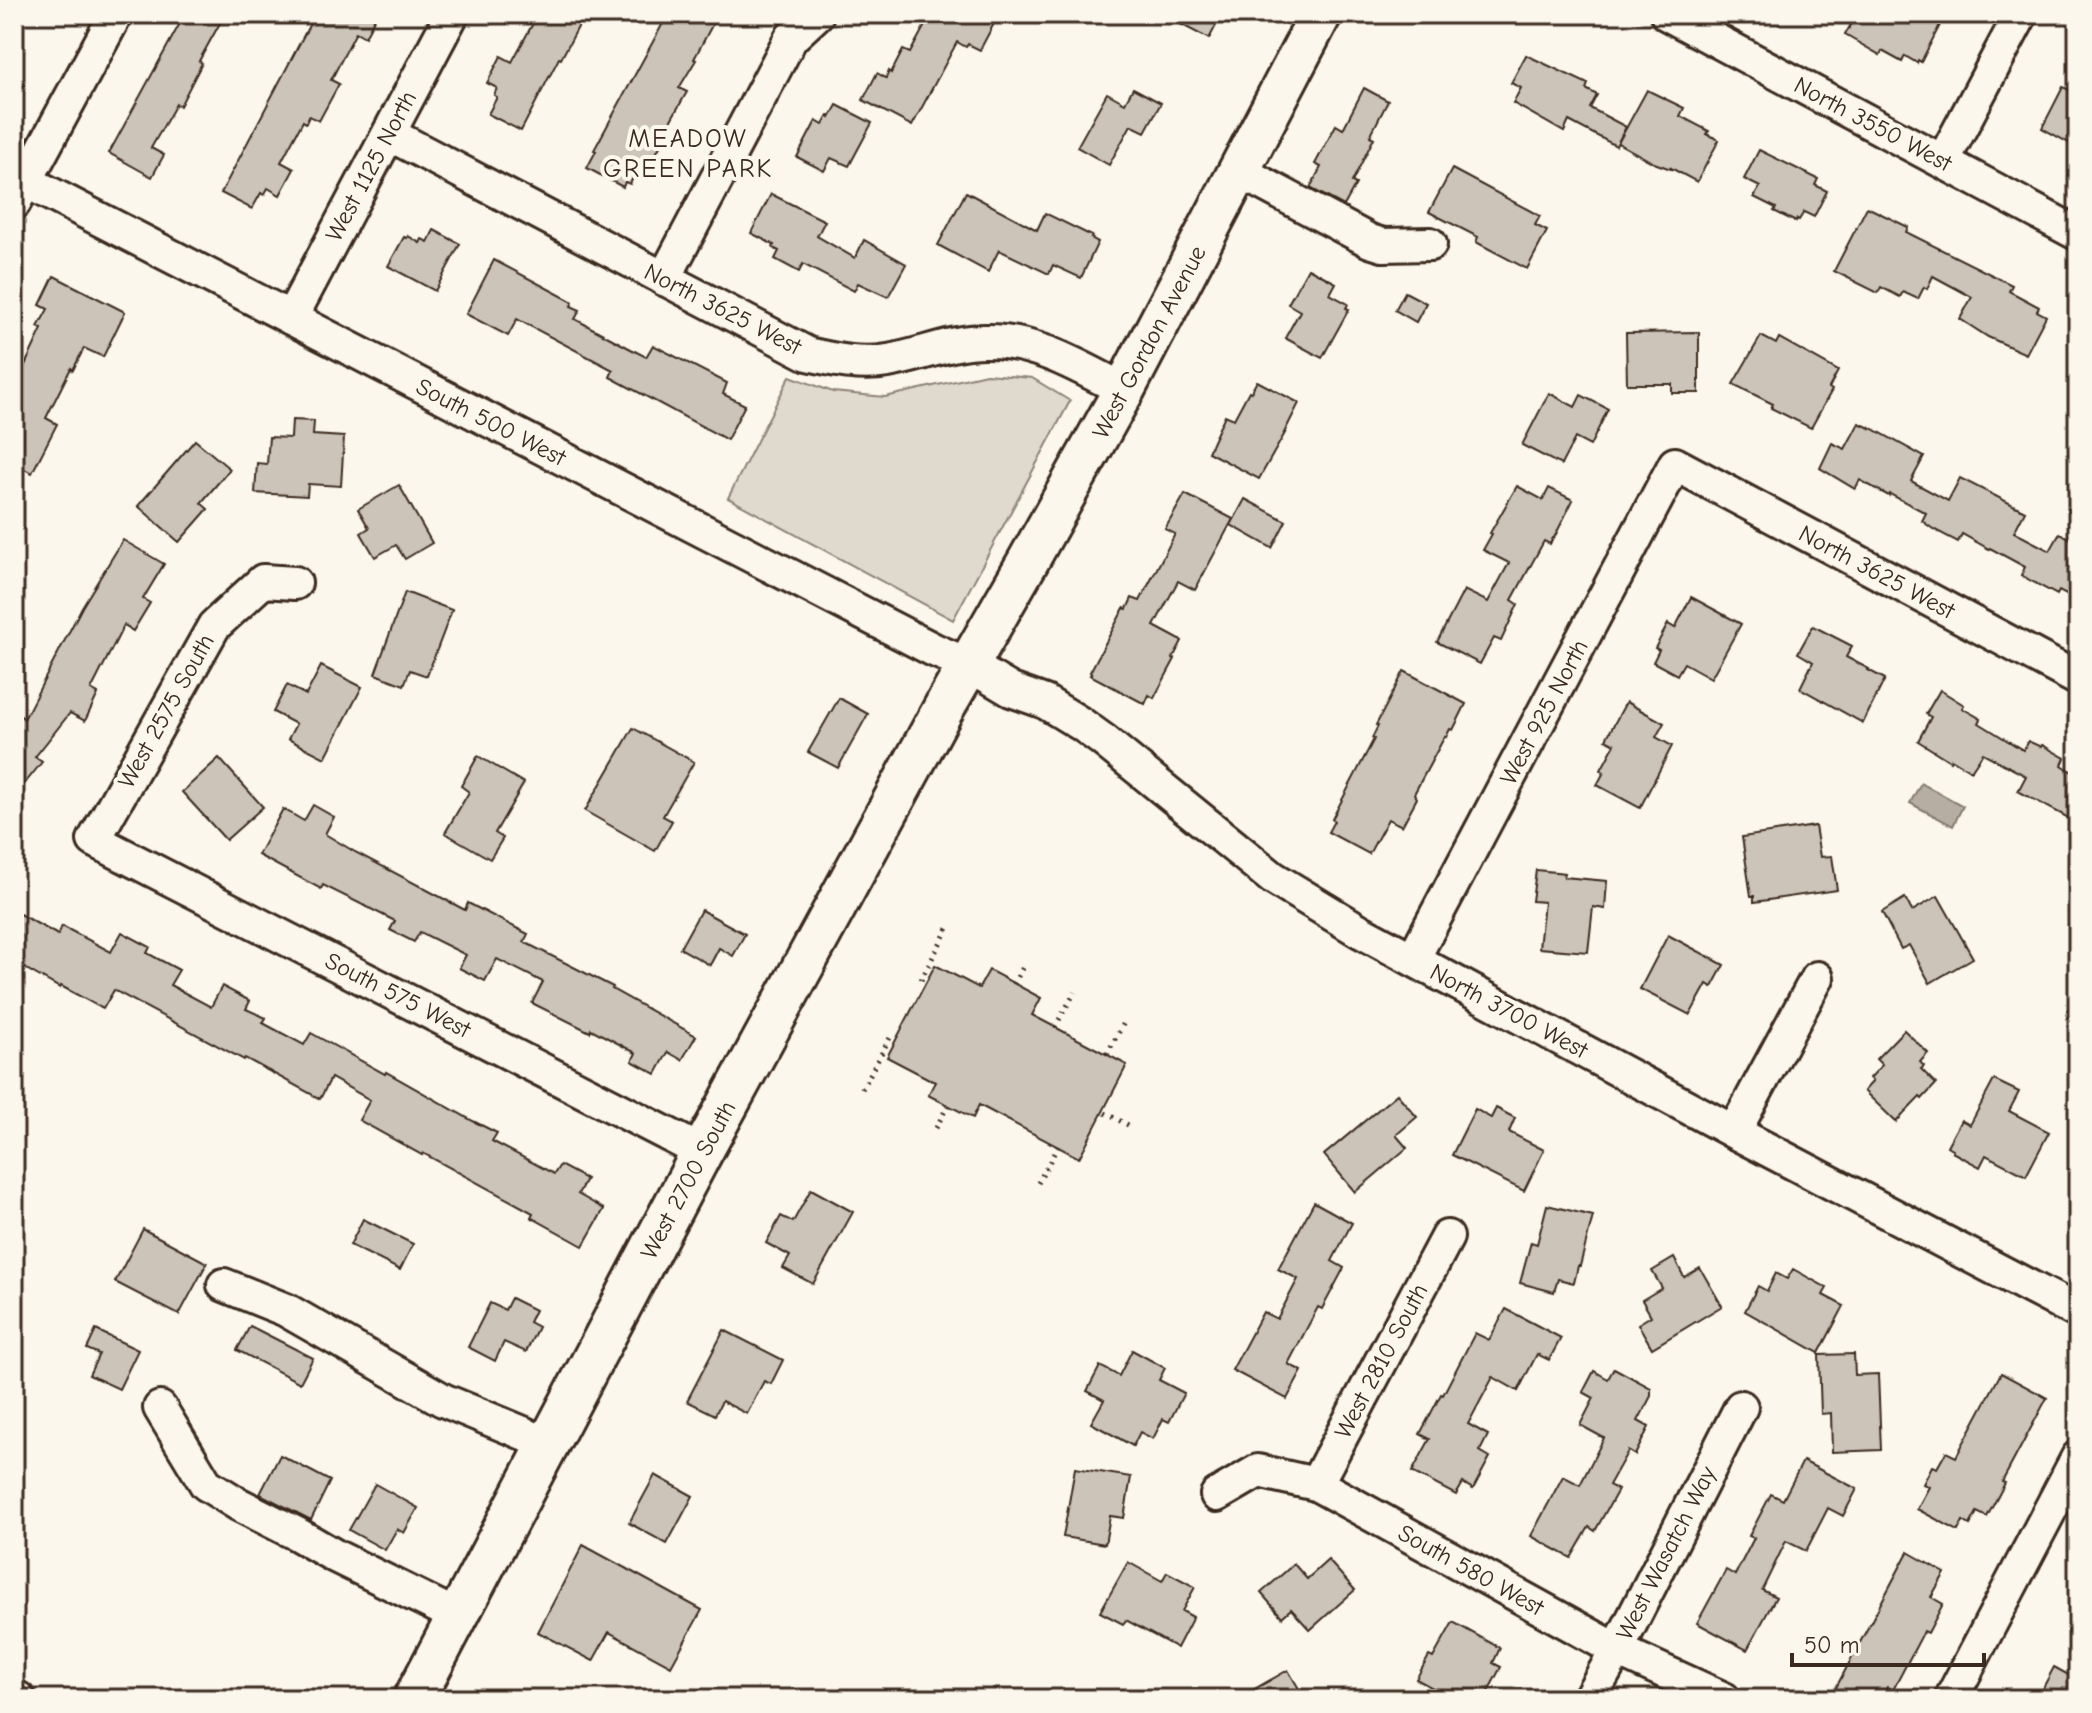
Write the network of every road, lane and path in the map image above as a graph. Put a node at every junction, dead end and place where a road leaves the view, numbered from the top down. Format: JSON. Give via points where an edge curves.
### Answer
{"nodes":[{"id":1,"x":116,"y":14,"type":"edge"},
{"id":2,"x":452,"y":14,"type":"edge"},
{"id":3,"x":817,"y":14,"type":"edge"},
{"id":4,"x":1321,"y":14,"type":"edge"},
{"id":5,"x":1667,"y":14,"type":"edge"},
{"id":6,"x":2021,"y":14,"type":"edge"},
{"id":7,"x":389,"y":134,"type":"junction"},
{"id":8,"x":1943,"y":161,"type":"junction"},
{"id":9,"x":1239,"y":171,"type":"junction"},
{"id":10,"x":18,"y":186,"type":"edge"},
{"id":11,"x":2078,"y":234,"type":"edge"},
{"id":12,"x":1430,"y":244,"type":"dead end"},
{"id":13,"x":664,"y":279,"type":"junction"},
{"id":14,"x":291,"y":318,"type":"junction"},
{"id":15,"x":1124,"y":390,"type":"junction"},
{"id":16,"x":1675,"y":464,"type":"joint"},
{"id":17,"x":295,"y":583,"type":"dead end"},
{"id":18,"x":969,"y":665,"type":"junction"},
{"id":19,"x":2078,"y":679,"type":"edge"},
{"id":20,"x":94,"y":840,"type":"joint"},
{"id":21,"x":949,"y":926,"type":"dead end"},
{"id":22,"x":1413,"y":959,"type":"junction"},
{"id":23,"x":1024,"y":965,"type":"dead end"},
{"id":24,"x":1817,"y":978,"type":"dead end"},
{"id":25,"x":921,"y":980,"type":"dead end"},
{"id":26,"x":1014,"y":984,"type":"dead end"},
{"id":27,"x":1075,"y":992,"type":"dead end"},
{"id":28,"x":1126,"y":1019,"type":"dead end"},
{"id":29,"x":1055,"y":1027,"type":"dead end"},
{"id":30,"x":891,"y":1036,"type":"dead end"},
{"id":31,"x":1107,"y":1054,"type":"dead end"},
{"id":32,"x":862,"y":1089,"type":"dead end"},
{"id":33,"x":948,"y":1105,"type":"dead end"},
{"id":34,"x":1105,"y":1113,"type":"dead end"},
{"id":35,"x":1132,"y":1127,"type":"dead end"},
{"id":36,"x":936,"y":1128,"type":"dead end"},
{"id":37,"x":1734,"y":1132,"type":"junction"},
{"id":38,"x":1058,"y":1146,"type":"dead end"},
{"id":39,"x":702,"y":1152,"type":"junction"},
{"id":40,"x":1038,"y":1183,"type":"dead end"},
{"id":41,"x":1447,"y":1237,"type":"dead end"},
{"id":42,"x":224,"y":1285,"type":"dead end"},
{"id":43,"x":2078,"y":1312,"type":"edge"},
{"id":44,"x":1741,"y":1407,"type":"dead end"},
{"id":45,"x":160,"y":1408,"type":"dead end"},
{"id":46,"x":547,"y":1446,"type":"junction"},
{"id":47,"x":2078,"y":1457,"type":"edge"},
{"id":48,"x":1316,"y":1484,"type":"junction"},
{"id":49,"x":1217,"y":1495,"type":"dead end"},
{"id":50,"x":457,"y":1616,"type":"junction"},
{"id":51,"x":1617,"y":1650,"type":"junction"},
{"id":52,"x":414,"y":1699,"type":"edge"},
{"id":53,"x":1589,"y":1699,"type":"edge"},
{"id":54,"x":1724,"y":1699,"type":"edge"},
{"id":55,"x":1951,"y":1699,"type":"edge"}],
"edges":[{"from":1,"to":10,"type":"street"},
{"from":2,"to":7,"type":"street","name":"West 1125 North"},
{"from":3,"to":13,"type":"street","via":[[791,38]]},
{"from":4,"to":9,"type":"main road","name":"West Gordon Avenue"},
{"from":5,"to":8,"type":"street","name":"North 3550 West"},
{"from":6,"to":8,"type":"street"},
{"from":7,"to":13,"type":"street","name":"North 3625 West"},
{"from":7,"to":14,"type":"street","name":"West 1125 North"},
{"from":8,"to":11,"type":"street","name":"North 3550 West"},
{"from":9,"to":12,"type":"street","via":[[1370,241]]},
{"from":9,"to":15,"type":"main road","name":"West Gordon Avenue"},
{"from":10,"to":14,"type":"street","name":"South 500 West"},
{"from":13,"to":15,"type":"street","name":"North 3625 West","via":[[808,354],[843,362],[886,362],[956,344],[1014,343],[1053,354]]},
{"from":14,"to":18,"type":"street","name":"South 500 West"},
{"from":15,"to":18,"type":"main road","name":"West Gordon Avenue"},
{"from":16,"to":19,"type":"street","name":"North 3625 West"},
{"from":16,"to":22,"type":"street","name":"West 925 North"},
{"from":17,"to":20,"type":"street","name":"West 2575 South","via":[[263,581],[214,626]]},
{"from":18,"to":22,"type":"street","name":"North 3700 West","via":[[1081,724],[1273,878]]},
{"from":18,"to":39,"type":"main road","name":"West 2700 South"},
{"from":20,"to":39,"type":"street","name":"South 575 West"},
{"from":21,"to":25,"type":"path"},
{"from":22,"to":37,"type":"street","name":"North 3700 West"},
{"from":23,"to":26,"type":"path"},
{"from":24,"to":37,"type":"street"},
{"from":27,"to":29,"type":"path"},
{"from":28,"to":31,"type":"path"},
{"from":30,"to":32,"type":"path"},
{"from":33,"to":36,"type":"path"},
{"from":34,"to":35,"type":"path"},
{"from":37,"to":43,"type":"street","name":"North 3700 West"},
{"from":38,"to":40,"type":"path"},
{"from":39,"to":46,"type":"main road","name":"West 2700 South"},
{"from":41,"to":48,"type":"street","name":"West 2810 South"},
{"from":42,"to":46,"type":"street","via":[[286,1310],[443,1400]]},
{"from":44,"to":51,"type":"street","name":"West Wasatch Way"},
{"from":45,"to":50,"type":"street","via":[[206,1484]]},
{"from":46,"to":50,"type":"main road","name":"West 2700 South"},
{"from":47,"to":55,"type":"street"},
{"from":48,"to":49,"type":"street","name":"South 580 West","via":[[1258,1471]]},
{"from":48,"to":51,"type":"street","name":"South 580 West"},
{"from":50,"to":52,"type":"main road","name":"West 2700 South"},
{"from":51,"to":53,"type":"street","name":"West Wasatch Way"},
{"from":51,"to":54,"type":"street","name":"South 580 West"}]}
